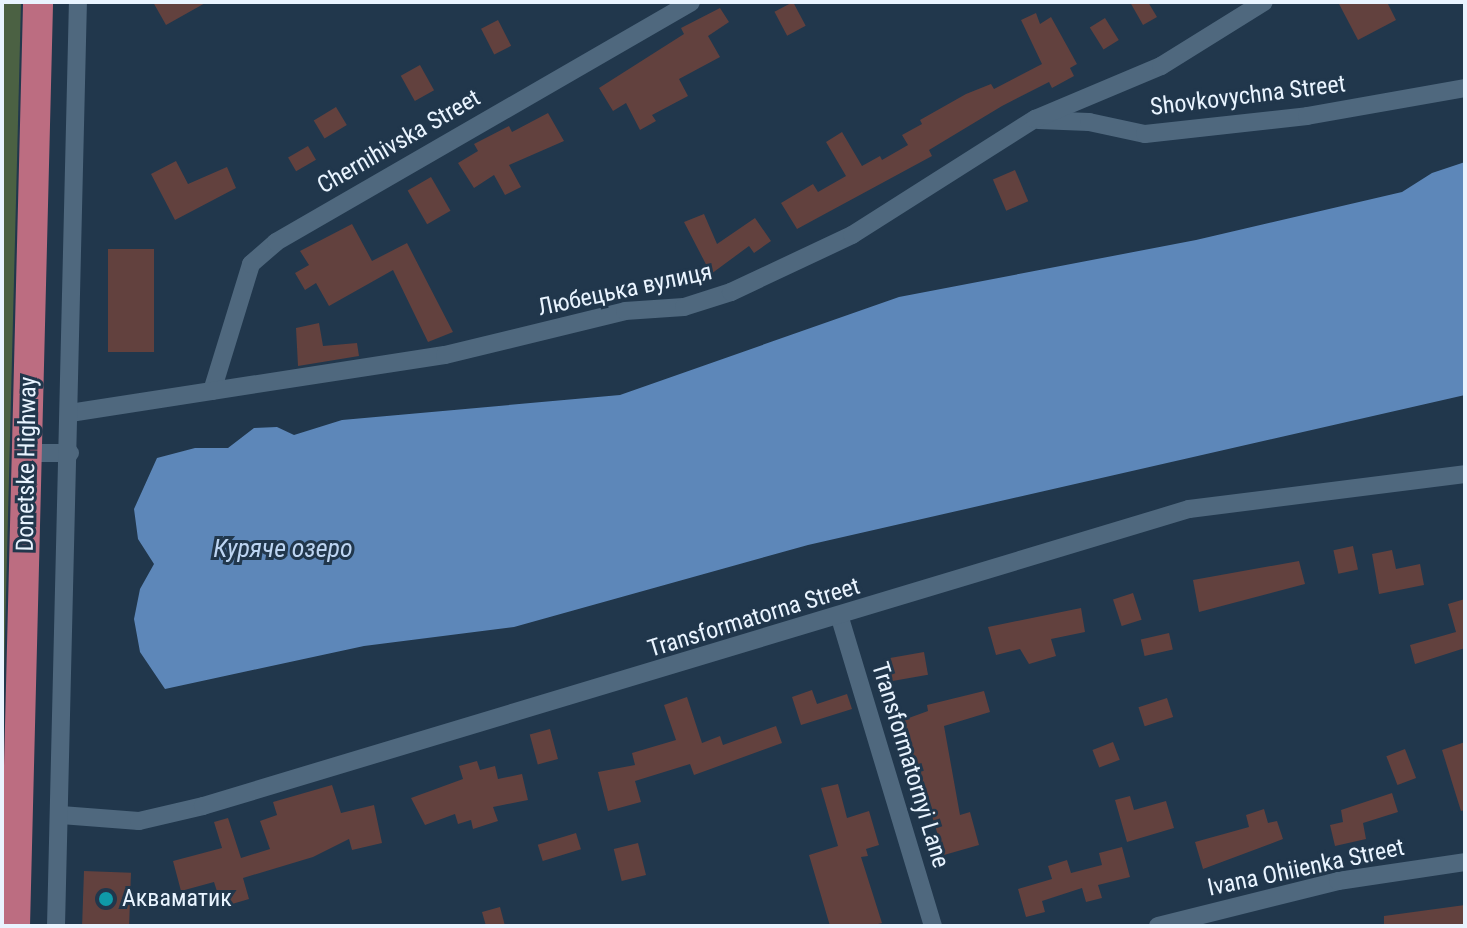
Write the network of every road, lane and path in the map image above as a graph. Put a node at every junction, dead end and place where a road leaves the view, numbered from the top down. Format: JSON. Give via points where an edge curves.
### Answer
{"nodes":[{"id":1,"x":38,"y":2,"type":"edge"},
{"id":2,"x":78,"y":2,"type":"edge"},
{"id":3,"x":691,"y":2,"type":"edge"},
{"id":4,"x":1264,"y":2,"type":"edge"},
{"id":5,"x":1465,"y":88,"type":"edge"},
{"id":6,"x":1035,"y":119,"type":"junction"},
{"id":7,"x":212,"y":391,"type":"junction"},
{"id":8,"x":70,"y":413,"type":"junction"},
{"id":9,"x":27,"y":453,"type":"junction"},
{"id":10,"x":70,"y":453,"type":"junction"},
{"id":11,"x":1465,"y":474,"type":"edge"},
{"id":12,"x":840,"y":618,"type":"junction"},
{"id":13,"x":61,"y":815,"type":"junction"},
{"id":14,"x":10,"y":823,"type":"edge"},
{"id":15,"x":1465,"y":862,"type":"edge"},
{"id":16,"x":15,"y":926,"type":"edge"},
{"id":17,"x":56,"y":926,"type":"edge"},
{"id":18,"x":933,"y":926,"type":"edge"},
{"id":19,"x":1158,"y":926,"type":"edge"}],
"edges":[{"from":1,"to":9,"type":"highway","name":"Donetske Highway"},
{"from":2,"to":8,"type":"street","name":"Donetske Highway"},
{"from":3,"to":7,"type":"street","name":"Chernihivska Street","via":[[276,242],[251,264]]},
{"from":4,"to":6,"type":"street","name":"Любецька вулиця","via":[[1161,66]]},
{"from":5,"to":6,"type":"street","name":"Shovkovychna Street","via":[[1307,116],[1145,134],[1089,122]]},
{"from":6,"to":7,"type":"street","name":"Любецька вулиця","via":[[852,235],[731,292],[684,307],[625,311],[445,355]]},
{"from":7,"to":8,"type":"street","name":"Любецька вулиця"},
{"from":8,"to":10,"type":"street","name":"Donetske Highway"},
{"from":9,"to":10,"type":"street"},
{"from":9,"to":14,"type":"highway","name":"Donetske Highway"},
{"from":10,"to":13,"type":"street","name":"Donetske Highway"},
{"from":11,"to":12,"type":"street","name":"Transformatorna Street","via":[[1189,509]]},
{"from":12,"to":13,"type":"street","name":"Transformatorna Street","via":[[368,753],[203,806],[139,821]]},
{"from":12,"to":18,"type":"street","name":"Transformatornyi Lane"},
{"from":13,"to":17,"type":"street","name":"Donetske Highway"},
{"from":14,"to":16,"type":"highway","name":"Donetske Highway"},
{"from":15,"to":19,"type":"street","name":"Ivana Ohiienka Street","via":[[1338,881]]}]}
